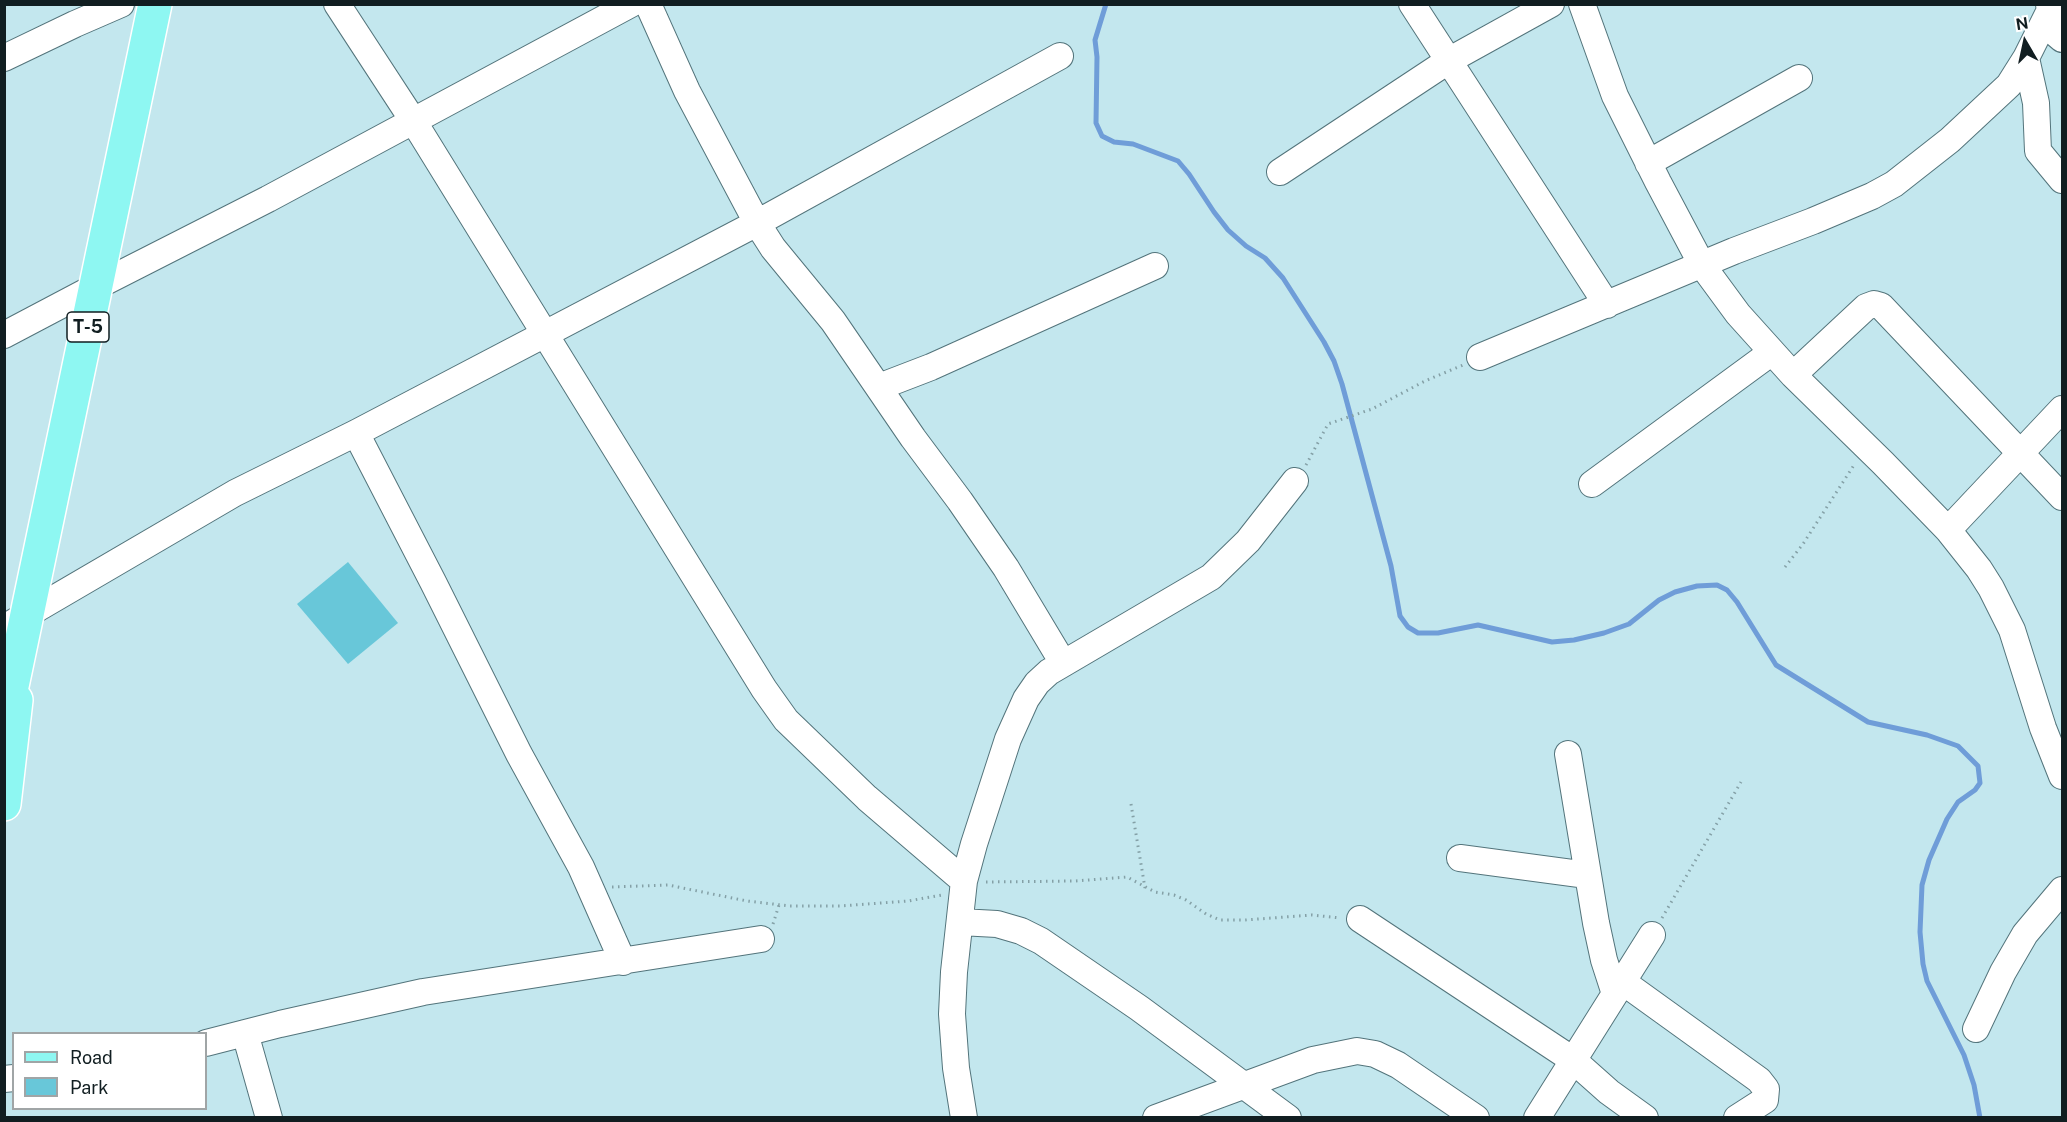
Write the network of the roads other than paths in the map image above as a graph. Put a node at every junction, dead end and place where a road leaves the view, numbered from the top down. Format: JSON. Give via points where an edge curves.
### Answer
{"nodes":[{"id":1,"x":121,"y":4,"type":"edge"},
{"id":2,"x":155,"y":4,"type":"edge"},
{"id":3,"x":337,"y":4,"type":"edge"},
{"id":4,"x":631,"y":4,"type":"edge"},
{"id":5,"x":648,"y":4,"type":"edge"},
{"id":6,"x":1412,"y":4,"type":"edge"},
{"id":7,"x":1551,"y":4,"type":"edge"},
{"id":8,"x":1582,"y":4,"type":"edge"},
{"id":9,"x":2049,"y":7,"type":"edge"},
{"id":10,"x":2062,"y":39,"type":"edge"},
{"id":11,"x":1060,"y":56,"type":"dead end"},
{"id":12,"x":4,"y":58,"type":"edge"},
{"id":13,"x":2026,"y":58,"type":"junction"},
{"id":14,"x":1448,"y":61,"type":"junction"},
{"id":15,"x":1799,"y":78,"type":"dead end"},
{"id":16,"x":414,"y":122,"type":"junction"},
{"id":17,"x":1648,"y":163,"type":"junction"},
{"id":18,"x":1280,"y":172,"type":"dead end"},
{"id":19,"x":2062,"y":180,"type":"edge"},
{"id":20,"x":757,"y":223,"type":"junction"},
{"id":21,"x":1702,"y":265,"type":"junction"},
{"id":22,"x":1155,"y":266,"type":"dead end"},
{"id":23,"x":96,"y":286,"type":"junction"},
{"id":24,"x":1607,"y":305,"type":"junction"},
{"id":25,"x":546,"y":333,"type":"junction"},
{"id":26,"x":4,"y":335,"type":"edge"},
{"id":27,"x":1772,"y":351,"type":"junction"},
{"id":28,"x":1480,"y":357,"type":"road end"},
{"id":29,"x":1793,"y":375,"type":"junction"},
{"id":30,"x":879,"y":387,"type":"junction"},
{"id":31,"x":2062,"y":409,"type":"edge"},
{"id":32,"x":356,"y":433,"type":"junction"},
{"id":33,"x":2022,"y":453,"type":"junction"},
{"id":34,"x":1295,"y":481,"type":"road end"},
{"id":35,"x":1592,"y":484,"type":"dead end"},
{"id":36,"x":2062,"y":497,"type":"edge"},
{"id":37,"x":1948,"y":531,"type":"junction"},
{"id":38,"x":18,"y":631,"type":"edge"},
{"id":39,"x":1064,"y":663,"type":"junction"},
{"id":40,"x":4,"y":723,"type":"edge"},
{"id":41,"x":1568,"y":754,"type":"dead end"},
{"id":42,"x":2062,"y":776,"type":"edge"},
{"id":43,"x":4,"y":804,"type":"edge"},
{"id":44,"x":1460,"y":858,"type":"dead end"},
{"id":45,"x":1587,"y":875,"type":"junction"},
{"id":46,"x":964,"y":881,"type":"junction"},
{"id":47,"x":2062,"y":890,"type":"edge"},
{"id":48,"x":1360,"y":919,"type":"road end"},
{"id":49,"x":960,"y":922,"type":"junction"},
{"id":50,"x":1652,"y":935,"type":"road end"},
{"id":51,"x":761,"y":939,"type":"dead end"},
{"id":52,"x":623,"y":962,"type":"junction"},
{"id":53,"x":1619,"y":988,"type":"junction"},
{"id":54,"x":1976,"y":1029,"type":"dead end"},
{"id":55,"x":245,"y":1033,"type":"junction"},
{"id":56,"x":207,"y":1043,"type":"edge"},
{"id":57,"x":1573,"y":1060,"type":"junction"},
{"id":58,"x":1244,"y":1086,"type":"junction"},
{"id":59,"x":269,"y":1118,"type":"edge"},
{"id":60,"x":964,"y":1118,"type":"edge"},
{"id":61,"x":1156,"y":1118,"type":"edge"},
{"id":62,"x":1288,"y":1118,"type":"edge"},
{"id":63,"x":1476,"y":1118,"type":"edge"},
{"id":64,"x":1537,"y":1118,"type":"edge"},
{"id":65,"x":1645,"y":1118,"type":"edge"},
{"id":66,"x":1737,"y":1118,"type":"edge"}],
"edges":[{"from":1,"to":12,"type":"street"},
{"from":2,"to":23,"type":"main road","number":"T-5"},
{"from":3,"to":16,"type":"street"},
{"from":4,"to":16,"type":"street"},
{"from":5,"to":20,"type":"street","via":[[687,91]]},
{"from":6,"to":14,"type":"street"},
{"from":7,"to":14,"type":"street"},
{"from":8,"to":17,"type":"street","via":[[1616,96]]},
{"from":9,"to":10,"type":"street","via":[[2055,33]]},
{"from":9,"to":13,"type":"street"},
{"from":11,"to":20,"type":"street"},
{"from":13,"to":19,"type":"street","via":[[2036,103],[2038,151]]},
{"from":13,"to":21,"type":"street","via":[[2009,85],[1950,140],[1893,184]]},
{"from":14,"to":18,"type":"street"},
{"from":14,"to":24,"type":"street"},
{"from":15,"to":17,"type":"street"},
{"from":16,"to":23,"type":"street"},
{"from":16,"to":25,"type":"street"},
{"from":17,"to":21,"type":"street"},
{"from":20,"to":25,"type":"street"},
{"from":20,"to":30,"type":"street"},
{"from":21,"to":24,"type":"street"},
{"from":21,"to":27,"type":"street","via":[[1738,314]]},
{"from":22,"to":30,"type":"street"},
{"from":23,"to":26,"type":"street"},
{"from":23,"to":38,"type":"main road","number":"T-5"},
{"from":24,"to":28,"type":"street"},
{"from":25,"to":32,"type":"street"},
{"from":25,"to":46,"type":"street","via":[[786,720],[859,792]]},
{"from":27,"to":29,"type":"street"},
{"from":27,"to":35,"type":"street"},
{"from":29,"to":33,"type":"street","via":[[1866,307],[1881,306]]},
{"from":29,"to":37,"type":"street"},
{"from":30,"to":39,"type":"street","via":[[1006,568]]},
{"from":31,"to":33,"type":"street"},
{"from":32,"to":38,"type":"street","via":[[235,493]]},
{"from":32,"to":52,"type":"street","via":[[519,754],[581,867]]},
{"from":33,"to":36,"type":"street"},
{"from":33,"to":37,"type":"street"},
{"from":34,"to":39,"type":"street","via":[[1248,541],[1211,577]]},
{"from":37,"to":42,"type":"street","via":[[1979,569],[2006,615]]},
{"from":38,"to":40,"type":"main road","number":"T-5"},
{"from":38,"to":43,"type":"main road","number":"T-5"},
{"from":39,"to":46,"type":"street","via":[[1037,683],[1026,699],[1008,739]]},
{"from":41,"to":45,"type":"street"},
{"from":44,"to":45,"type":"street"},
{"from":45,"to":53,"type":"street","via":[[1604,960]]},
{"from":46,"to":49,"type":"street"},
{"from":47,"to":54,"type":"street","via":[[2025,934]]},
{"from":48,"to":57,"type":"street"},
{"from":49,"to":58,"type":"street","via":[[997,924],[1041,941]]},
{"from":49,"to":60,"type":"street","via":[[952,1014]]},
{"from":50,"to":53,"type":"street"},
{"from":51,"to":52,"type":"street"},
{"from":52,"to":55,"type":"street","via":[[423,992]]},
{"from":53,"to":57,"type":"street"},
{"from":53,"to":66,"type":"street","via":[[1759,1080],[1766,1089],[1765,1100]]},
{"from":55,"to":56,"type":"street"},
{"from":55,"to":59,"type":"street"},
{"from":57,"to":64,"type":"street"},
{"from":57,"to":65,"type":"street"},
{"from":58,"to":61,"type":"street"},
{"from":58,"to":62,"type":"street"},
{"from":58,"to":63,"type":"street","via":[[1313,1060],[1358,1051],[1398,1065]]}]}
